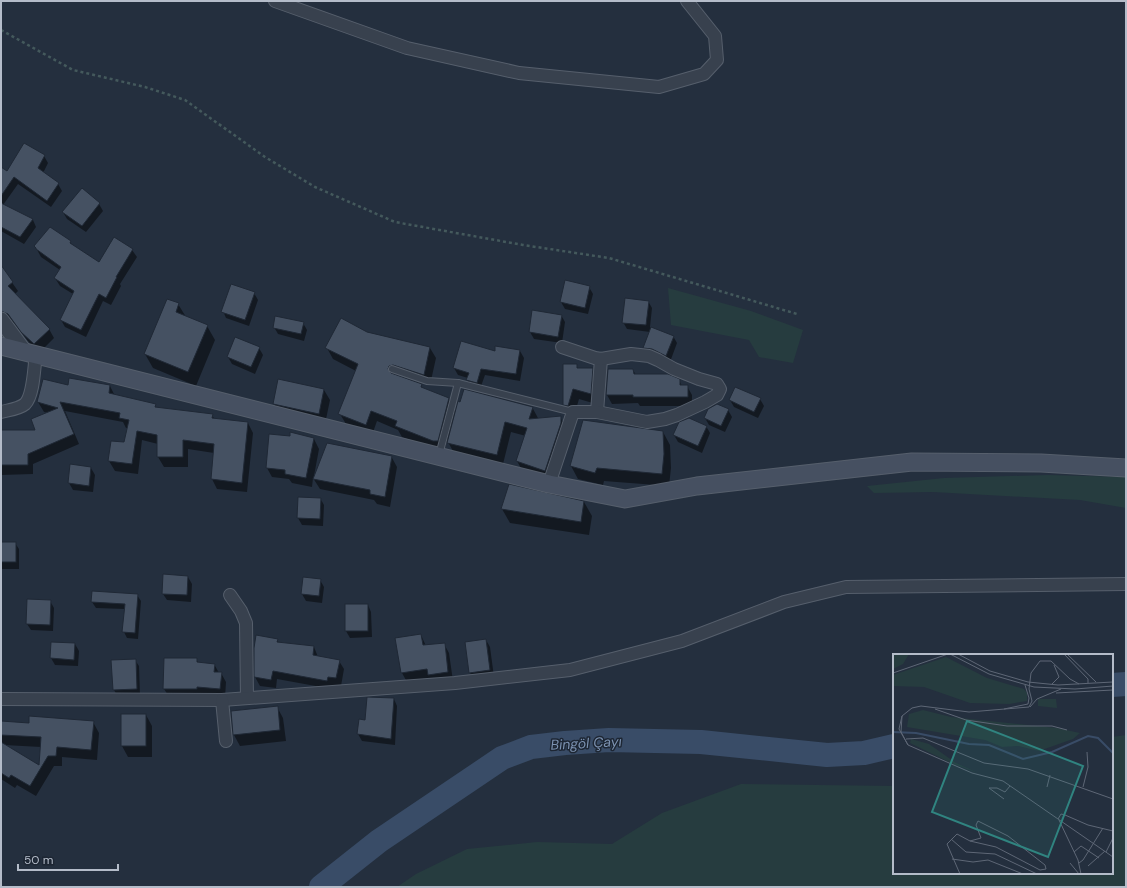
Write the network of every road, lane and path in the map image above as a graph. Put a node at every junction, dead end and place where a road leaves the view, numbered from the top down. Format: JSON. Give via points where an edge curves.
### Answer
{"nodes":[{"id":1,"x":275,"y":1,"type":"edge"},
{"id":2,"x":687,"y":1,"type":"edge"},
{"id":3,"x":1,"y":30,"type":"edge"},
{"id":4,"x":797,"y":314,"type":"dead end"},
{"id":5,"x":1,"y":320,"type":"edge"},
{"id":6,"x":1,"y":346,"type":"edge"},
{"id":7,"x":562,"y":347,"type":"dead end"},
{"id":8,"x":30,"y":353,"type":"junction"},
{"id":9,"x":601,"y":359,"type":"junction"},
{"id":10,"x":392,"y":369,"type":"dead end"},
{"id":11,"x":458,"y":383,"type":"junction"},
{"id":12,"x":1,"y":412,"type":"edge"},
{"id":13,"x":573,"y":412,"type":"junction"},
{"id":14,"x":597,"y":412,"type":"junction"},
{"id":15,"x":439,"y":456,"type":"junction"},
{"id":16,"x":1126,"y":468,"type":"edge"},
{"id":17,"x":549,"y":484,"type":"junction"},
{"id":18,"x":1126,"y":584,"type":"edge"},
{"id":19,"x":230,"y":595,"type":"dead end"},
{"id":20,"x":246,"y":698,"type":"junction"},
{"id":21,"x":1,"y":699,"type":"edge"},
{"id":22,"x":222,"y":700,"type":"junction"},
{"id":23,"x":226,"y":741,"type":"dead end"}],
"edges":[{"from":1,"to":2,"type":"street","via":[[407,48],[519,72],[659,87],[704,74],[717,60],[715,36]]},
{"from":3,"to":4,"type":"path","via":[[73,70],[145,87],[185,100],[265,157],[314,187],[395,222],[609,258]]},
{"from":5,"to":8,"type":"street"},
{"from":6,"to":8,"type":"main road"},
{"from":7,"to":9,"type":"street"},
{"from":8,"to":12,"type":"street","via":[[31,394],[25,404]]},
{"from":8,"to":15,"type":"main road"},
{"from":9,"to":14,"type":"street"},
{"from":9,"to":14,"type":"street","via":[[631,354],[649,356],[717,384],[720,390],[717,395],[705,402],[677,415],[655,421],[647,422]]},
{"from":10,"to":11,"type":"lane","via":[[427,381]]},
{"from":11,"to":13,"type":"lane"},
{"from":11,"to":15,"type":"lane"},
{"from":13,"to":14,"type":"street"},
{"from":13,"to":17,"type":"street"},
{"from":15,"to":17,"type":"main road"},
{"from":16,"to":17,"type":"main road","via":[[1041,463],[912,462],[697,486],[625,498]]},
{"from":18,"to":20,"type":"street","via":[[846,587],[784,602],[682,641],[570,670],[455,683]]},
{"from":19,"to":20,"type":"street","via":[[246,623]]},
{"from":20,"to":22,"type":"street"},
{"from":21,"to":22,"type":"street"},
{"from":22,"to":23,"type":"street"}]}
